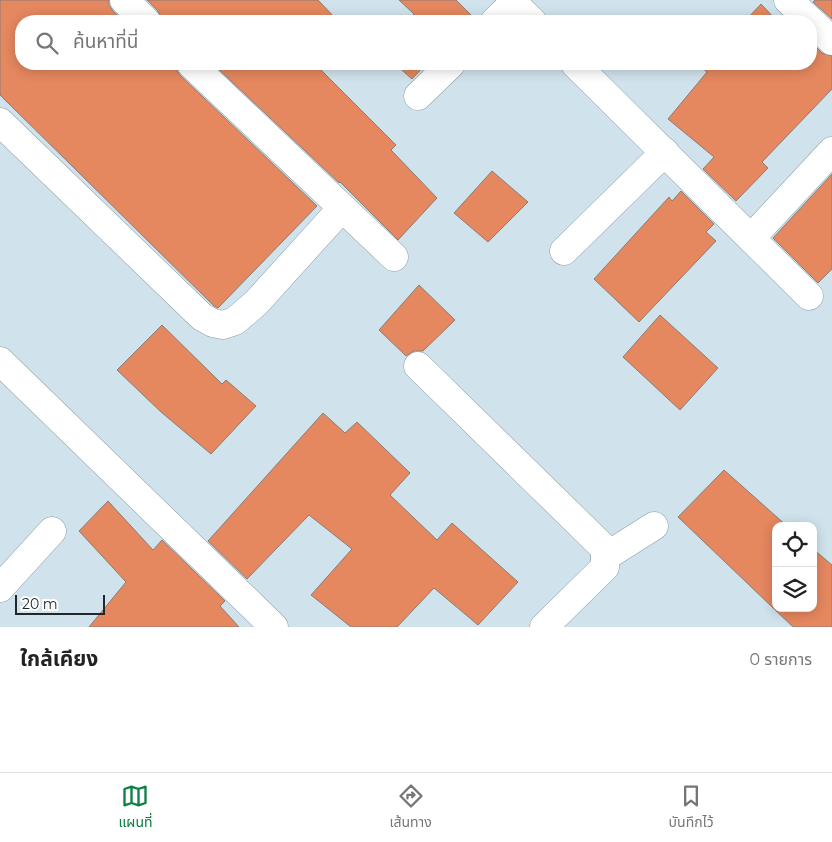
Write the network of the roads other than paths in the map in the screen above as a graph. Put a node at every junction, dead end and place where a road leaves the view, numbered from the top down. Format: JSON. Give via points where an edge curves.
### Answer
{"nodes":[{"id":1,"x":124,"y":0,"type":"edge"},
{"id":2,"x":140,"y":15,"type":"edge"},
{"id":3,"x":817,"y":27,"type":"edge"},
{"id":4,"x":832,"y":42,"type":"edge"},
{"id":5,"x":197,"y":70,"type":"edge"},
{"id":6,"x":445,"y":70,"type":"edge"},
{"id":7,"x":581,"y":70,"type":"edge"},
{"id":8,"x":418,"y":96,"type":"dead end"},
{"id":9,"x":0,"y":122,"type":"edge"},
{"id":10,"x":832,"y":151,"type":"edge"},
{"id":11,"x":665,"y":152,"type":"junction"},
{"id":12,"x":342,"y":208,"type":"junction"},
{"id":13,"x":751,"y":238,"type":"junction"},
{"id":14,"x":564,"y":251,"type":"dead end"},
{"id":15,"x":394,"y":257,"type":"dead end"},
{"id":16,"x":809,"y":296,"type":"dead end"},
{"id":17,"x":0,"y":360,"type":"edge"},
{"id":18,"x":418,"y":366,"type":"dead end"},
{"id":19,"x":654,"y":526,"type":"dead end"},
{"id":20,"x":52,"y":530,"type":"dead end"},
{"id":21,"x":605,"y":556,"type":"junction"},
{"id":22,"x":0,"y":588,"type":"edge"},
{"id":23,"x":274,"y":627,"type":"edge"},
{"id":24,"x":544,"y":627,"type":"edge"}],
"edges":[{"from":1,"to":2,"type":"street"},
{"from":3,"to":4,"type":"street"},
{"from":5,"to":12,"type":"street"},
{"from":6,"to":8,"type":"street"},
{"from":7,"to":11,"type":"street"},
{"from":9,"to":12,"type":"street","via":[[213,324],[235,321],[256,303]]},
{"from":10,"to":13,"type":"street"},
{"from":11,"to":13,"type":"street"},
{"from":11,"to":14,"type":"street"},
{"from":12,"to":15,"type":"street"},
{"from":13,"to":16,"type":"street"},
{"from":17,"to":23,"type":"street"},
{"from":18,"to":21,"type":"street","via":[[605,549]]},
{"from":19,"to":21,"type":"street"},
{"from":20,"to":22,"type":"street"},
{"from":21,"to":24,"type":"street","via":[[605,567]]}]}
